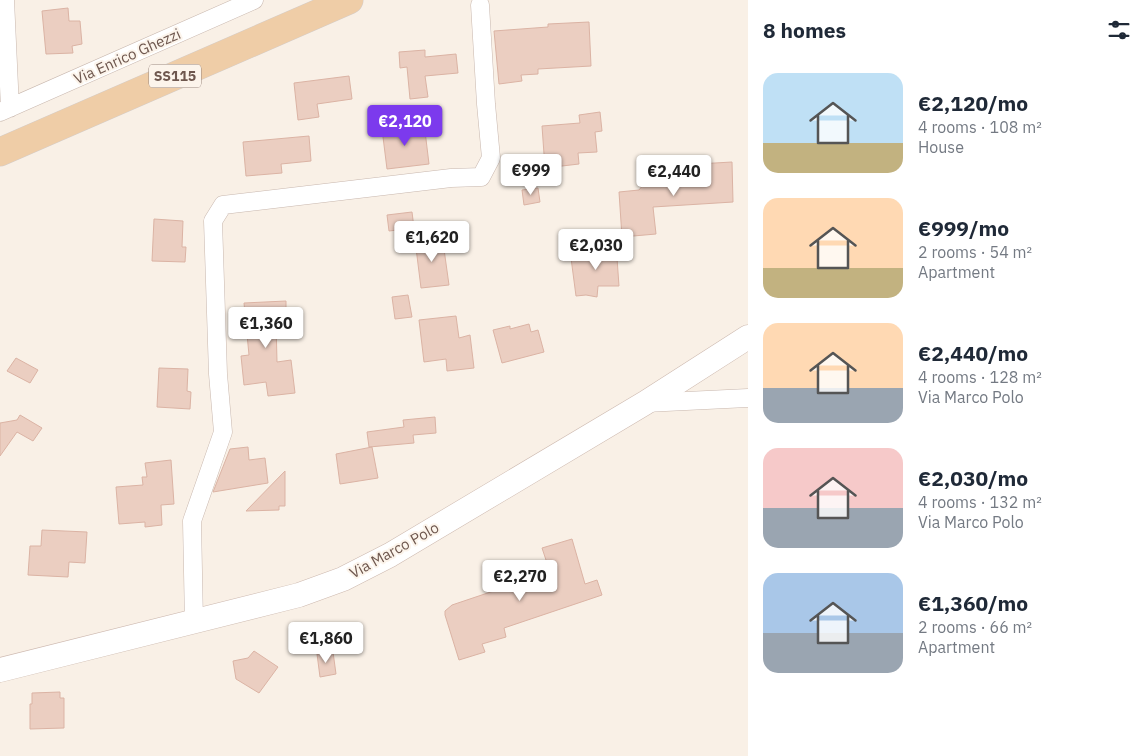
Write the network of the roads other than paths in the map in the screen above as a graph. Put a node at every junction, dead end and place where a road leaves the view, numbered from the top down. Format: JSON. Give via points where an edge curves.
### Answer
{"nodes":[{"id":1,"x":4,"y":0,"type":"edge"},
{"id":2,"x":254,"y":0,"type":"edge"},
{"id":3,"x":349,"y":0,"type":"edge"},
{"id":4,"x":231,"y":5,"type":"edge"},
{"id":5,"x":480,"y":5,"type":"dead end"},
{"id":6,"x":5,"y":110,"type":"edge"},
{"id":7,"x":0,"y":152,"type":"edge"},
{"id":8,"x":748,"y":337,"type":"edge"},
{"id":9,"x":748,"y":398,"type":"edge"},
{"id":10,"x":645,"y":403,"type":"junction"},
{"id":11,"x":194,"y":623,"type":"junction"},
{"id":12,"x":0,"y":670,"type":"edge"}],
"edges":[{"from":1,"to":6,"type":"street"},
{"from":2,"to":4,"type":"street","name":"Via Enrico Ghezzi"},
{"from":3,"to":7,"type":"main road","number":"SS115"},
{"from":4,"to":6,"type":"street","name":"Via Enrico Ghezzi"},
{"from":5,"to":11,"type":"street","via":[[492,158],[481,177],[223,205],[213,221],[223,432],[192,521]]},
{"from":8,"to":10,"type":"street","name":"Via Marco Polo"},
{"from":9,"to":10,"type":"street"},
{"from":10,"to":11,"type":"street","name":"Via Marco Polo","via":[[390,555],[342,579],[299,595]]},
{"from":11,"to":12,"type":"street","name":"Via Marco Polo"}]}
